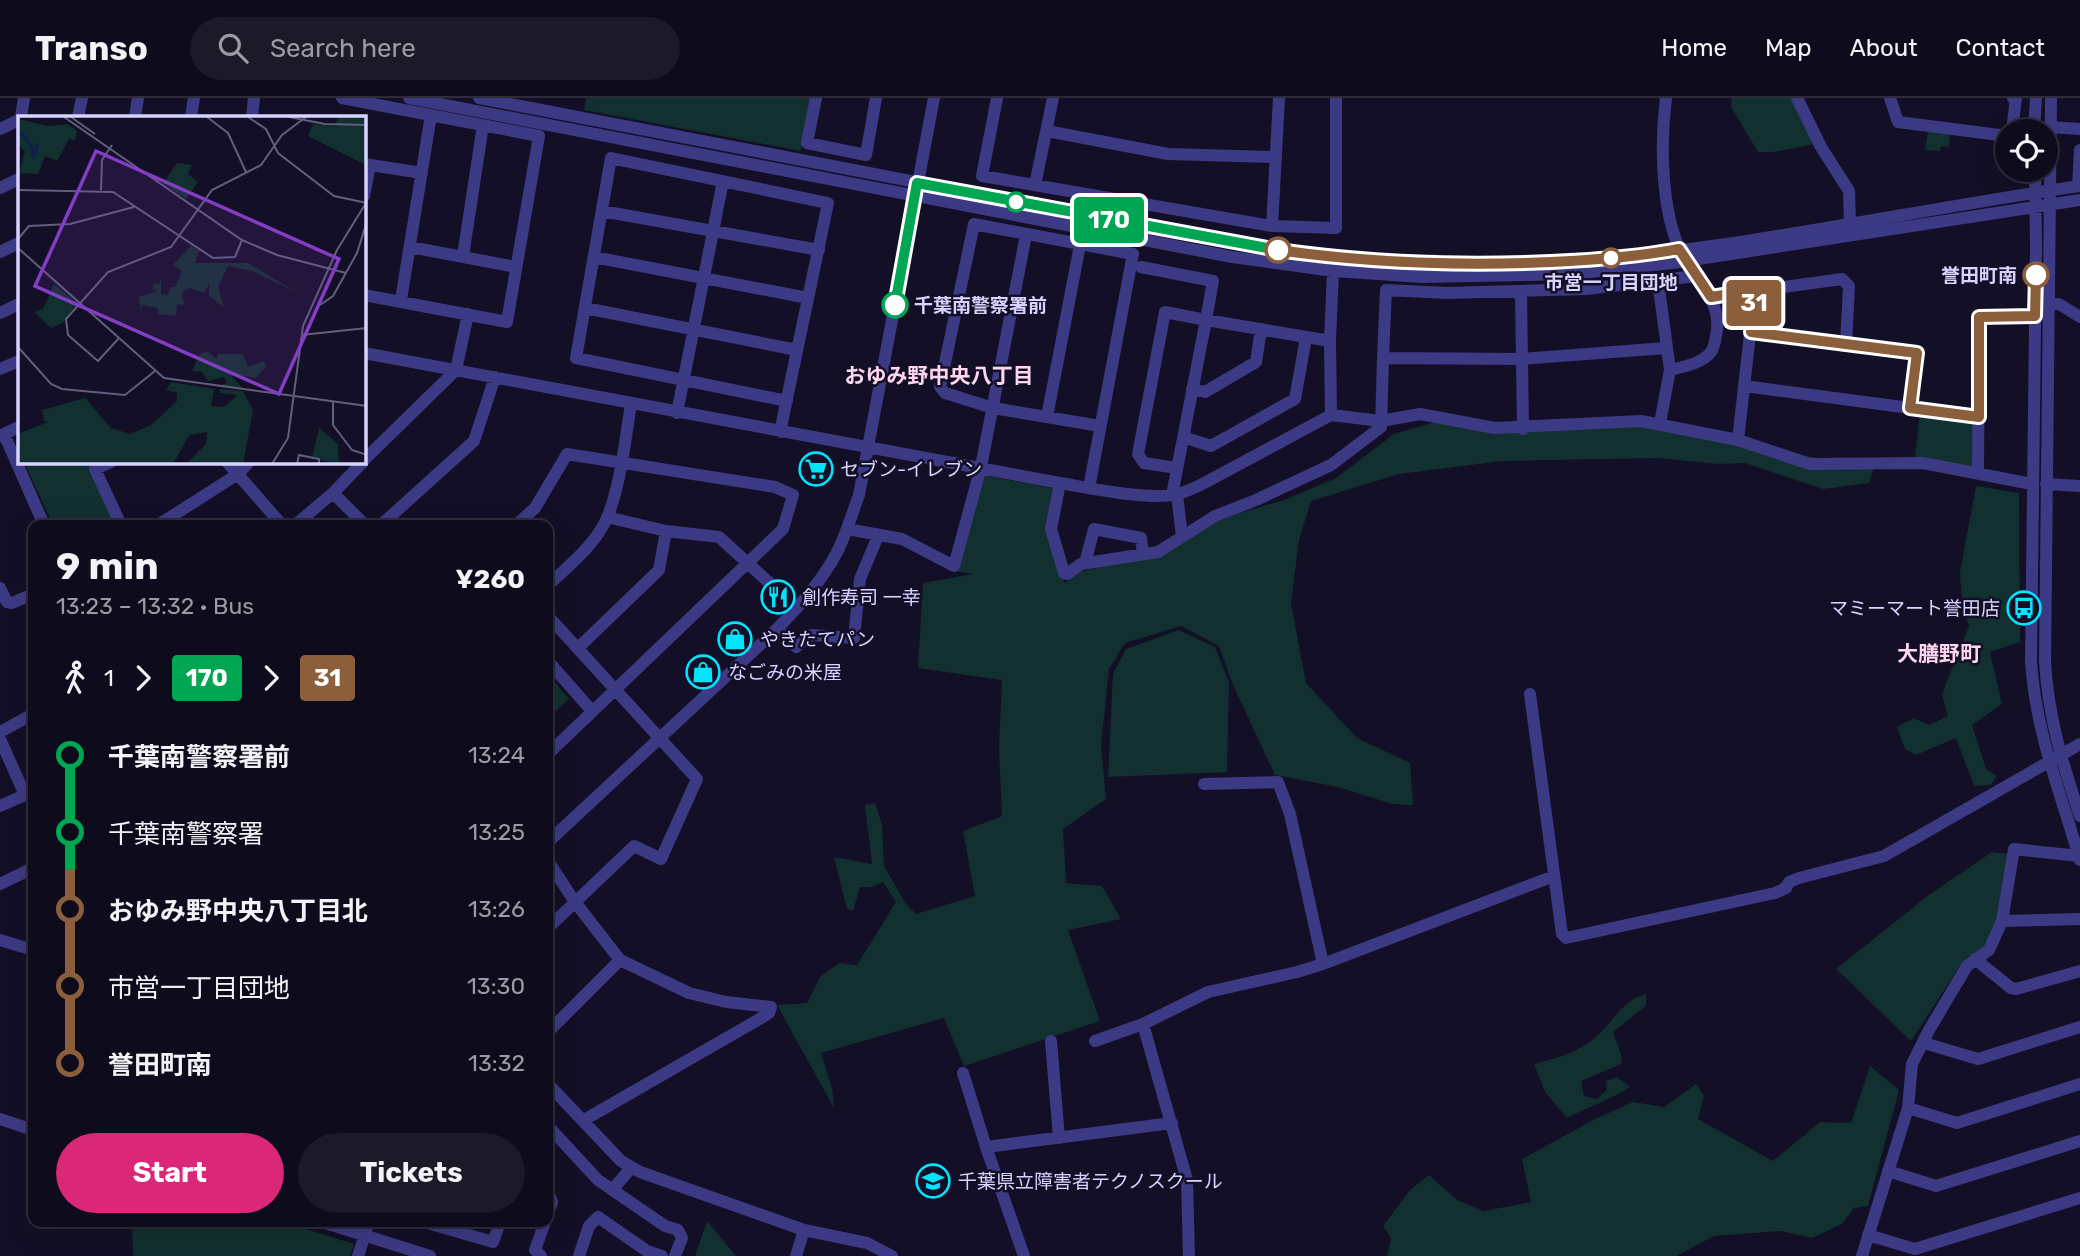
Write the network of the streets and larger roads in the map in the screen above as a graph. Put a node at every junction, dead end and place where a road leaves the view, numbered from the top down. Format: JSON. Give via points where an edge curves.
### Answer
{"nodes":[{"id":1,"x":24,"y":98,"type":"edge"},
{"id":2,"x":82,"y":98,"type":"edge"},
{"id":3,"x":138,"y":98,"type":"edge"},
{"id":4,"x":194,"y":98,"type":"edge"},
{"id":5,"x":254,"y":98,"type":"edge"},
{"id":6,"x":342,"y":98,"type":"edge"},
{"id":7,"x":409,"y":98,"type":"edge"},
{"id":8,"x":479,"y":98,"type":"edge"},
{"id":9,"x":816,"y":98,"type":"edge"},
{"id":10,"x":876,"y":98,"type":"edge"},
{"id":11,"x":934,"y":98,"type":"edge"},
{"id":12,"x":997,"y":98,"type":"edge"},
{"id":13,"x":1053,"y":98,"type":"edge"},
{"id":14,"x":1279,"y":98,"type":"edge"},
{"id":15,"x":1336,"y":98,"type":"edge"},
{"id":16,"x":1666,"y":98,"type":"edge"},
{"id":17,"x":1797,"y":98,"type":"edge"},
{"id":18,"x":1890,"y":98,"type":"edge"},
{"id":19,"x":2014,"y":98,"type":"edge"},
{"id":20,"x":2036,"y":98,"type":"edge"},
{"id":21,"x":2051,"y":98,"type":"edge"},
{"id":22,"x":431,"y":115,"type":"junction"},
{"id":23,"x":20,"y":116,"type":"edge"},
{"id":24,"x":78,"y":116,"type":"edge"},
{"id":25,"x":135,"y":116,"type":"edge"},
{"id":26,"x":191,"y":116,"type":"edge"},
{"id":27,"x":252,"y":116,"type":"edge"},
{"id":28,"x":18,"y":119,"type":"edge"},
{"id":29,"x":2014,"y":119,"type":"edge"},
{"id":30,"x":2035,"y":119,"type":"edge"},
{"id":31,"x":2050,"y":119,"type":"edge"},
{"id":32,"x":483,"y":125,"type":"junction"},
{"id":33,"x":2058,"y":128,"type":"edge"},
{"id":34,"x":0,"y":129,"type":"edge"},
{"id":35,"x":2080,"y":130,"type":"edge"},
{"id":36,"x":1047,"y":131,"type":"junction"},
{"id":37,"x":1995,"y":134,"type":"edge"},
{"id":38,"x":2080,"y":150,"type":"edge"},
{"id":39,"x":1276,"y":157,"type":"junction"},
{"id":40,"x":367,"y":165,"type":"edge"},
{"id":41,"x":422,"y":173,"type":"junction"},
{"id":42,"x":18,"y":179,"type":"edge"},
{"id":43,"x":723,"y":181,"type":"junction"},
{"id":44,"x":2037,"y":182,"type":"edge"},
{"id":45,"x":2050,"y":182,"type":"edge"},
{"id":46,"x":1035,"y":186,"type":"junction"},
{"id":47,"x":0,"y":188,"type":"edge"},
{"id":48,"x":916,"y":190,"type":"junction"},
{"id":49,"x":2050,"y":190,"type":"junction"},
{"id":50,"x":2079,"y":191,"type":"edge"},
{"id":51,"x":2040,"y":202,"type":"junction"},
{"id":52,"x":601,"y":211,"type":"junction"},
{"id":53,"x":1850,"y":224,"type":"junction"},
{"id":54,"x":1272,"y":226,"type":"junction"},
{"id":55,"x":713,"y":231,"type":"junction"},
{"id":56,"x":1026,"y":235,"type":"junction"},
{"id":57,"x":18,"y":243,"type":"edge"},
{"id":58,"x":1080,"y":245,"type":"junction"},
{"id":59,"x":410,"y":247,"type":"junction"},
{"id":60,"x":818,"y":250,"type":"junction"},
{"id":61,"x":0,"y":252,"type":"edge"},
{"id":62,"x":1682,"y":255,"type":"junction"},
{"id":63,"x":463,"y":256,"type":"junction"},
{"id":64,"x":593,"y":257,"type":"junction"},
{"id":65,"x":516,"y":267,"type":"junction"},
{"id":66,"x":1141,"y":267,"type":"dead end"},
{"id":67,"x":1333,"y":271,"type":"junction"},
{"id":68,"x":1696,"y":276,"type":"junction"},
{"id":69,"x":704,"y":278,"type":"junction"},
{"id":70,"x":1658,"y":281,"type":"junction"},
{"id":71,"x":1755,"y":290,"type":"junction"},
{"id":72,"x":1521,"y":292,"type":"junction"},
{"id":73,"x":366,"y":295,"type":"edge"},
{"id":74,"x":1711,"y":297,"type":"junction"},
{"id":75,"x":808,"y":298,"type":"junction"},
{"id":76,"x":401,"y":300,"type":"junction"},
{"id":77,"x":18,"y":304,"type":"edge"},
{"id":78,"x":2048,"y":304,"type":"junction"},
{"id":79,"x":584,"y":308,"type":"junction"},
{"id":80,"x":0,"y":313,"type":"edge"},
{"id":81,"x":468,"y":314,"type":"junction"},
{"id":82,"x":2035,"y":316,"type":"junction"},
{"id":83,"x":2080,"y":317,"type":"edge"},
{"id":84,"x":1206,"y":320,"type":"junction"},
{"id":85,"x":1262,"y":329,"type":"junction"},
{"id":86,"x":694,"y":330,"type":"junction"},
{"id":87,"x":1751,"y":332,"type":"junction"},
{"id":88,"x":1306,"y":338,"type":"junction"},
{"id":89,"x":1330,"y":341,"type":"junction"},
{"id":90,"x":1846,"y":344,"type":"junction"},
{"id":91,"x":1666,"y":348,"type":"junction"},
{"id":92,"x":797,"y":351,"type":"junction"},
{"id":93,"x":366,"y":353,"type":"edge"},
{"id":94,"x":1383,"y":358,"type":"junction"},
{"id":95,"x":1520,"y":359,"type":"junction"},
{"id":96,"x":18,"y":361,"type":"edge"},
{"id":97,"x":0,"y":369,"type":"edge"},
{"id":98,"x":456,"y":370,"type":"junction"},
{"id":99,"x":1670,"y":370,"type":"junction"},
{"id":100,"x":495,"y":377,"type":"junction"},
{"id":101,"x":684,"y":380,"type":"junction"},
{"id":102,"x":1744,"y":386,"type":"junction"},
{"id":103,"x":1192,"y":389,"type":"junction"},
{"id":104,"x":786,"y":401,"type":"junction"},
{"id":105,"x":631,"y":404,"type":"junction"},
{"id":106,"x":993,"y":408,"type":"junction"},
{"id":107,"x":1910,"y":408,"type":"junction"},
{"id":108,"x":677,"y":413,"type":"junction"},
{"id":109,"x":1331,"y":415,"type":"junction"},
{"id":110,"x":1047,"y":417,"type":"junction"},
{"id":111,"x":1979,"y":417,"type":"junction"},
{"id":112,"x":1381,"y":421,"type":"junction"},
{"id":113,"x":1660,"y":423,"type":"junction"},
{"id":114,"x":1100,"y":426,"type":"junction"},
{"id":115,"x":18,"y":427,"type":"edge"},
{"id":116,"x":1523,"y":429,"type":"junction"},
{"id":117,"x":780,"y":432,"type":"junction"},
{"id":118,"x":2,"y":435,"type":"edge"},
{"id":119,"x":1183,"y":438,"type":"junction"},
{"id":120,"x":1738,"y":440,"type":"junction"},
{"id":121,"x":366,"y":442,"type":"edge"},
{"id":122,"x":869,"y":449,"type":"junction"},
{"id":123,"x":374,"y":450,"type":"junction"},
{"id":124,"x":366,"y":458,"type":"edge"},
{"id":125,"x":106,"y":464,"type":"edge"},
{"id":126,"x":229,"y":464,"type":"edge"},
{"id":127,"x":247,"y":464,"type":"edge"},
{"id":128,"x":360,"y":464,"type":"edge"},
{"id":129,"x":621,"y":464,"type":"junction"},
{"id":130,"x":981,"y":467,"type":"junction"},
{"id":131,"x":1177,"y":468,"type":"junction"},
{"id":132,"x":1978,"y":473,"type":"junction"},
{"id":133,"x":238,"y":474,"type":"junction"},
{"id":134,"x":1060,"y":484,"type":"junction"},
{"id":135,"x":2039,"y":484,"type":"junction"},
{"id":136,"x":2080,"y":486,"type":"edge"},
{"id":137,"x":1089,"y":488,"type":"junction"},
{"id":138,"x":333,"y":492,"type":"junction"},
{"id":139,"x":1175,"y":495,"type":"junction"},
{"id":140,"x":607,"y":517,"type":"junction"},
{"id":141,"x":42,"y":520,"type":"edge"},
{"id":142,"x":119,"y":520,"type":"edge"},
{"id":143,"x":166,"y":520,"type":"edge"},
{"id":144,"x":278,"y":520,"type":"edge"},
{"id":145,"x":301,"y":520,"type":"edge"},
{"id":146,"x":360,"y":520,"type":"edge"},
{"id":147,"x":387,"y":520,"type":"edge"},
{"id":148,"x":522,"y":520,"type":"edge"},
{"id":149,"x":847,"y":529,"type":"junction"},
{"id":150,"x":666,"y":531,"type":"junction"},
{"id":151,"x":878,"y":536,"type":"junction"},
{"id":152,"x":1182,"y":537,"type":"junction"},
{"id":153,"x":1143,"y":554,"type":"junction"},
{"id":154,"x":747,"y":562,"type":"junction"},
{"id":155,"x":1085,"y":563,"type":"junction"},
{"id":156,"x":553,"y":580,"type":"edge"},
{"id":157,"x":1,"y":591,"type":"edge"},
{"id":158,"x":28,"y":596,"type":"edge"},
{"id":159,"x":797,"y":608,"type":"junction"},
{"id":160,"x":553,"y":621,"type":"edge"},
{"id":161,"x":777,"y":629,"type":"junction"},
{"id":162,"x":578,"y":648,"type":"junction"},
{"id":163,"x":553,"y":667,"type":"edge"},
{"id":164,"x":615,"y":690,"type":"junction"},
{"id":165,"x":1530,"y":694,"type":"dead end"},
{"id":166,"x":593,"y":711,"type":"junction"},
{"id":167,"x":28,"y":716,"type":"edge"},
{"id":168,"x":0,"y":732,"type":"edge"},
{"id":169,"x":0,"y":739,"type":"edge"},
{"id":170,"x":660,"y":739,"type":"junction"},
{"id":171,"x":2080,"y":744,"type":"edge"},
{"id":172,"x":553,"y":749,"type":"edge"},
{"id":173,"x":2055,"y":758,"type":"junction"},
{"id":174,"x":1204,"y":784,"type":"dead end"},
{"id":175,"x":28,"y":793,"type":"edge"},
{"id":176,"x":28,"y":795,"type":"edge"},
{"id":177,"x":0,"y":806,"type":"edge"},
{"id":178,"x":2080,"y":816,"type":"edge"},
{"id":179,"x":553,"y":837,"type":"edge"},
{"id":180,"x":2079,"y":858,"type":"edge"},
{"id":181,"x":553,"y":869,"type":"edge"},
{"id":182,"x":28,"y":870,"type":"edge"},
{"id":183,"x":1554,"y":876,"type":"junction"},
{"id":184,"x":0,"y":884,"type":"edge"},
{"id":185,"x":575,"y":902,"type":"junction"},
{"id":186,"x":2080,"y":919,"type":"edge"},
{"id":187,"x":2002,"y":921,"type":"junction"},
{"id":188,"x":553,"y":923,"type":"edge"},
{"id":189,"x":0,"y":940,"type":"edge"},
{"id":190,"x":28,"y":948,"type":"edge"},
{"id":191,"x":620,"y":960,"type":"junction"},
{"id":192,"x":1975,"y":960,"type":"junction"},
{"id":193,"x":1323,"y":964,"type":"junction"},
{"id":194,"x":2080,"y":971,"type":"edge"},
{"id":195,"x":553,"y":1014,"type":"edge"},
{"id":196,"x":562,"y":1017,"type":"junction"},
{"id":197,"x":1143,"y":1024,"type":"junction"},
{"id":198,"x":553,"y":1027,"type":"edge"},
{"id":199,"x":2080,"y":1027,"type":"edge"},
{"id":200,"x":1051,"y":1041,"type":"dead end"},
{"id":201,"x":1095,"y":1041,"type":"dead end"},
{"id":202,"x":1924,"y":1043,"type":"junction"},
{"id":203,"x":963,"y":1073,"type":"dead end"},
{"id":204,"x":2080,"y":1084,"type":"edge"},
{"id":205,"x":553,"y":1089,"type":"edge"},
{"id":206,"x":1908,"y":1108,"type":"junction"},
{"id":207,"x":0,"y":1119,"type":"edge"},
{"id":208,"x":584,"y":1120,"type":"junction"},
{"id":209,"x":1172,"y":1123,"type":"junction"},
{"id":210,"x":28,"y":1128,"type":"edge"},
{"id":211,"x":553,"y":1131,"type":"edge"},
{"id":212,"x":1059,"y":1138,"type":"junction"},
{"id":213,"x":2080,"y":1141,"type":"edge"},
{"id":214,"x":986,"y":1147,"type":"junction"},
{"id":215,"x":631,"y":1168,"type":"junction"},
{"id":216,"x":1888,"y":1171,"type":"junction"},
{"id":217,"x":613,"y":1189,"type":"junction"},
{"id":218,"x":2080,"y":1198,"type":"edge"},
{"id":219,"x":339,"y":1227,"type":"edge"},
{"id":220,"x":367,"y":1227,"type":"edge"},
{"id":221,"x":454,"y":1227,"type":"edge"},
{"id":222,"x":498,"y":1227,"type":"edge"},
{"id":223,"x":543,"y":1227,"type":"edge"},
{"id":224,"x":804,"y":1230,"type":"junction"},
{"id":225,"x":365,"y":1235,"type":"junction"},
{"id":226,"x":1868,"y":1235,"type":"junction"},
{"id":227,"x":358,"y":1256,"type":"edge"},
{"id":228,"x":430,"y":1256,"type":"edge"},
{"id":229,"x":541,"y":1256,"type":"edge"},
{"id":230,"x":579,"y":1256,"type":"edge"},
{"id":231,"x":662,"y":1256,"type":"edge"},
{"id":232,"x":675,"y":1256,"type":"edge"},
{"id":233,"x":796,"y":1256,"type":"edge"},
{"id":234,"x":892,"y":1256,"type":"edge"},
{"id":235,"x":1024,"y":1256,"type":"edge"},
{"id":236,"x":1189,"y":1256,"type":"edge"},
{"id":237,"x":1862,"y":1256,"type":"edge"}],
"edges":[{"from":1,"to":23,"type":"street"},
{"from":2,"to":24,"type":"street"},
{"from":3,"to":25,"type":"street"},
{"from":4,"to":26,"type":"street"},
{"from":5,"to":27,"type":"street"},
{"from":6,"to":22,"type":"street"},
{"from":7,"to":48,"type":"street"},
{"from":8,"to":48,"type":"street"},
{"from":9,"to":10,"type":"street","via":[[807,144],[866,155]]},
{"from":11,"to":48,"type":"street"},
{"from":12,"to":46,"type":"street","via":[[982,176]]},
{"from":13,"to":36,"type":"street"},
{"from":14,"to":39,"type":"street"},
{"from":15,"to":54,"type":"street","via":[[1336,228]]},
{"from":16,"to":62,"type":"street","via":[[1664,182]]},
{"from":17,"to":53,"type":"street","via":[[1849,191]]},
{"from":18,"to":37,"type":"street","via":[[1898,122]]},
{"from":19,"to":29,"type":"street"},
{"from":20,"to":30,"type":"street"},
{"from":21,"to":31,"type":"street"},
{"from":22,"to":32,"type":"street"},
{"from":22,"to":41,"type":"street"},
{"from":28,"to":34,"type":"street"},
{"from":32,"to":63,"type":"street"},
{"from":32,"to":65,"type":"street","via":[[539,136]]},
{"from":33,"to":35,"type":"street"},
{"from":36,"to":39,"type":"street","via":[[1168,154]]},
{"from":36,"to":46,"type":"street"},
{"from":38,"to":50,"type":"street"},
{"from":39,"to":54,"type":"street"},
{"from":40,"to":41,"type":"street"},
{"from":41,"to":59,"type":"street"},
{"from":42,"to":47,"type":"street"},
{"from":43,"to":52,"type":"street","via":[[611,158]]},
{"from":43,"to":55,"type":"street"},
{"from":43,"to":60,"type":"street","via":[[828,203]]},
{"from":44,"to":51,"type":"street"},
{"from":45,"to":49,"type":"street"},
{"from":46,"to":54,"type":"street"},
{"from":48,"to":62,"type":"street","via":[[1334,258],[1514,264]]},
{"from":48,"to":67,"type":"street","via":[[1232,257]]},
{"from":48,"to":122,"type":"street"},
{"from":49,"to":50,"type":"street"},
{"from":49,"to":51,"type":"street"},
{"from":50,"to":51,"type":"street"},
{"from":51,"to":53,"type":"street"},
{"from":51,"to":62,"type":"street"},
{"from":51,"to":78,"type":"street"},
{"from":51,"to":82,"type":"street"},
{"from":52,"to":55,"type":"street"},
{"from":52,"to":64,"type":"street"},
{"from":53,"to":62,"type":"street"},
{"from":55,"to":60,"type":"street"},
{"from":55,"to":69,"type":"street"},
{"from":56,"to":58,"type":"street"},
{"from":56,"to":106,"type":"street"},
{"from":56,"to":106,"type":"street","via":[[974,224],[940,387],[945,393]]},
{"from":57,"to":61,"type":"street"},
{"from":58,"to":110,"type":"street"},
{"from":58,"to":114,"type":"street","via":[[1133,254]]},
{"from":59,"to":63,"type":"street"},
{"from":59,"to":76,"type":"street"},
{"from":60,"to":75,"type":"street"},
{"from":62,"to":67,"type":"street","via":[[1570,274],[1515,277]]},
{"from":62,"to":68,"type":"street"},
{"from":63,"to":65,"type":"street"},
{"from":64,"to":69,"type":"street"},
{"from":64,"to":79,"type":"street"},
{"from":65,"to":81,"type":"street","via":[[507,322]]},
{"from":66,"to":84,"type":"street","via":[[1213,281]]},
{"from":67,"to":89,"type":"street"},
{"from":68,"to":70,"type":"street"},
{"from":68,"to":74,"type":"street"},
{"from":69,"to":75,"type":"street"},
{"from":69,"to":86,"type":"street"},
{"from":70,"to":72,"type":"street"},
{"from":70,"to":91,"type":"street"},
{"from":71,"to":74,"type":"street"},
{"from":71,"to":87,"type":"street"},
{"from":71,"to":90,"type":"street","via":[[1842,279],[1849,286]]},
{"from":72,"to":94,"type":"street","via":[[1386,290]]},
{"from":72,"to":95,"type":"street"},
{"from":73,"to":76,"type":"street"},
{"from":74,"to":99,"type":"street","via":[[1718,323],[1711,352]]},
{"from":75,"to":92,"type":"street"},
{"from":76,"to":81,"type":"street"},
{"from":77,"to":80,"type":"street"},
{"from":78,"to":83,"type":"street","via":[[2059,304]]},
{"from":78,"to":135,"type":"street"},
{"from":79,"to":86,"type":"street"},
{"from":79,"to":101,"type":"street","via":[[576,358]]},
{"from":81,"to":98,"type":"street"},
{"from":82,"to":111,"type":"street","via":[[1979,317]]},
{"from":82,"to":135,"type":"street"},
{"from":84,"to":85,"type":"street"},
{"from":84,"to":103,"type":"street"},
{"from":84,"to":131,"type":"street","via":[[1165,312],[1138,454],[1144,463]]},
{"from":85,"to":88,"type":"street"},
{"from":85,"to":103,"type":"street","via":[[1256,362],[1205,392]]},
{"from":86,"to":92,"type":"street"},
{"from":86,"to":101,"type":"street"},
{"from":87,"to":90,"type":"street"},
{"from":87,"to":102,"type":"street"},
{"from":88,"to":89,"type":"street"},
{"from":88,"to":119,"type":"street","via":[[1295,398],[1211,446]]},
{"from":89,"to":109,"type":"street"},
{"from":90,"to":107,"type":"street","via":[[1917,353]]},
{"from":91,"to":95,"type":"street"},
{"from":91,"to":99,"type":"street"},
{"from":92,"to":104,"type":"street"},
{"from":93,"to":98,"type":"street"},
{"from":94,"to":95,"type":"street"},
{"from":94,"to":112,"type":"street"},
{"from":95,"to":116,"type":"street"},
{"from":96,"to":97,"type":"street"},
{"from":98,"to":100,"type":"street"},
{"from":98,"to":123,"type":"street"},
{"from":99,"to":113,"type":"street"},
{"from":100,"to":105,"type":"street"},
{"from":100,"to":147,"type":"street","via":[[474,441]]},
{"from":101,"to":104,"type":"street"},
{"from":101,"to":108,"type":"street"},
{"from":102,"to":107,"type":"street"},
{"from":102,"to":120,"type":"street"},
{"from":103,"to":119,"type":"street"},
{"from":104,"to":117,"type":"street"},
{"from":105,"to":108,"type":"street"},
{"from":105,"to":129,"type":"street"},
{"from":106,"to":110,"type":"street"},
{"from":106,"to":130,"type":"street"},
{"from":107,"to":111,"type":"street"},
{"from":108,"to":117,"type":"street"},
{"from":109,"to":112,"type":"street"},
{"from":109,"to":139,"type":"street"},
{"from":110,"to":114,"type":"street"},
{"from":111,"to":132,"type":"street"},
{"from":112,"to":116,"type":"street","via":[[1420,414]]},
{"from":112,"to":152,"type":"street","via":[[1381,427],[1331,465],[1215,516]]},
{"from":113,"to":116,"type":"street","via":[[1598,422]]},
{"from":113,"to":120,"type":"street"},
{"from":114,"to":137,"type":"street"},
{"from":115,"to":118,"type":"street"},
{"from":117,"to":122,"type":"street"},
{"from":118,"to":141,"type":"street"},
{"from":119,"to":131,"type":"street"},
{"from":120,"to":132,"type":"street","via":[[1810,464],[1923,463]]},
{"from":121,"to":123,"type":"street"},
{"from":122,"to":130,"type":"street"},
{"from":122,"to":149,"type":"street"},
{"from":123,"to":124,"type":"street"},
{"from":125,"to":142,"type":"street","via":[[95,469]]},
{"from":126,"to":133,"type":"street"},
{"from":127,"to":133,"type":"street"},
{"from":128,"to":138,"type":"street"},
{"from":129,"to":140,"type":"street"},
{"from":129,"to":148,"type":"street","via":[[567,454],[535,508]]},
{"from":129,"to":154,"type":"street","via":[[775,487],[793,495],[783,529]]},
{"from":130,"to":134,"type":"street"},
{"from":130,"to":151,"type":"street","via":[[954,566],[902,539]]},
{"from":131,"to":139,"type":"street"},
{"from":132,"to":135,"type":"street"},
{"from":133,"to":143,"type":"street"},
{"from":133,"to":144,"type":"street"},
{"from":134,"to":137,"type":"street"},
{"from":134,"to":155,"type":"street","via":[[1051,529],[1064,573]]},
{"from":135,"to":136,"type":"street"},
{"from":135,"to":173,"type":"street","via":[[2032,675],[2038,719]]},
{"from":137,"to":139,"type":"street"},
{"from":138,"to":145,"type":"street"},
{"from":138,"to":146,"type":"street"},
{"from":139,"to":152,"type":"street"},
{"from":140,"to":150,"type":"street"},
{"from":140,"to":156,"type":"street","via":[[585,550]]},
{"from":149,"to":151,"type":"street"},
{"from":149,"to":159,"type":"street","via":[[830,566]]},
{"from":150,"to":154,"type":"street","via":[[719,537]]},
{"from":150,"to":162,"type":"street","via":[[659,570]]},
{"from":151,"to":161,"type":"street","via":[[860,579],[854,638],[811,635],[796,647]]},
{"from":152,"to":153,"type":"street","via":[[1158,552]]},
{"from":153,"to":155,"type":"street"},
{"from":153,"to":155,"type":"street","via":[[1141,538],[1094,529]]},
{"from":154,"to":159,"type":"street"},
{"from":154,"to":164,"type":"street"},
{"from":157,"to":158,"type":"street","via":[[12,604]]},
{"from":159,"to":161,"type":"street"},
{"from":160,"to":162,"type":"street"},
{"from":161,"to":170,"type":"street"},
{"from":162,"to":164,"type":"street"},
{"from":163,"to":166,"type":"street"},
{"from":164,"to":166,"type":"street"},
{"from":164,"to":170,"type":"street"},
{"from":165,"to":183,"type":"street"},
{"from":166,"to":172,"type":"street"},
{"from":167,"to":168,"type":"street"},
{"from":169,"to":175,"type":"street"},
{"from":170,"to":179,"type":"street"},
{"from":170,"to":185,"type":"street","via":[[697,779],[661,859],[634,846]]},
{"from":171,"to":173,"type":"street"},
{"from":173,"to":178,"type":"street"},
{"from":173,"to":180,"type":"street"},
{"from":173,"to":183,"type":"street","via":[[1884,856],[1800,878],[1775,893],[1566,938]]},
{"from":174,"to":193,"type":"street","via":[[1278,782],[1290,814]]},
{"from":176,"to":177,"type":"street"},
{"from":180,"to":187,"type":"street","via":[[2014,849]]},
{"from":181,"to":185,"type":"street"},
{"from":182,"to":184,"type":"street"},
{"from":183,"to":193,"type":"street"},
{"from":185,"to":188,"type":"street"},
{"from":185,"to":191,"type":"street"},
{"from":186,"to":187,"type":"street"},
{"from":187,"to":192,"type":"street","via":[[1989,950]]},
{"from":189,"to":190,"type":"street"},
{"from":191,"to":196,"type":"street"},
{"from":191,"to":208,"type":"street","via":[[689,992],[771,1007],[763,1017]]},
{"from":192,"to":194,"type":"street","via":[[2016,989]]},
{"from":192,"to":202,"type":"street","via":[[1967,966]]},
{"from":193,"to":197,"type":"street","via":[[1208,992]]},
{"from":195,"to":196,"type":"street"},
{"from":196,"to":198,"type":"street"},
{"from":197,"to":201,"type":"street"},
{"from":197,"to":209,"type":"street"},
{"from":199,"to":202,"type":"street","via":[[1978,1059]]},
{"from":200,"to":212,"type":"street"},
{"from":202,"to":206,"type":"street","via":[[1912,1064]]},
{"from":203,"to":214,"type":"street"},
{"from":204,"to":206,"type":"street","via":[[1957,1122]]},
{"from":205,"to":208,"type":"street"},
{"from":206,"to":216,"type":"street"},
{"from":207,"to":210,"type":"street"},
{"from":208,"to":215,"type":"street"},
{"from":209,"to":212,"type":"street"},
{"from":209,"to":236,"type":"street","via":[[1187,1180]]},
{"from":211,"to":217,"type":"street","via":[[598,1180]]},
{"from":212,"to":214,"type":"street"},
{"from":213,"to":216,"type":"street","via":[[1936,1186]]},
{"from":214,"to":235,"type":"street"},
{"from":215,"to":217,"type":"street"},
{"from":215,"to":224,"type":"street"},
{"from":216,"to":226,"type":"street"},
{"from":217,"to":232,"type":"street","via":[[665,1226],[678,1230],[682,1238]]},
{"from":218,"to":226,"type":"street","via":[[1915,1250]]},
{"from":219,"to":225,"type":"street"},
{"from":220,"to":225,"type":"street"},
{"from":221,"to":222,"type":"street","via":[[493,1242]]},
{"from":223,"to":229,"type":"street","via":[[535,1250]]},
{"from":224,"to":233,"type":"street"},
{"from":224,"to":234,"type":"street","via":[[867,1243]]},
{"from":225,"to":227,"type":"street"},
{"from":225,"to":228,"type":"street"},
{"from":226,"to":237,"type":"street"},
{"from":230,"to":231,"type":"street","via":[[589,1226],[598,1217],[647,1251]]}]}
